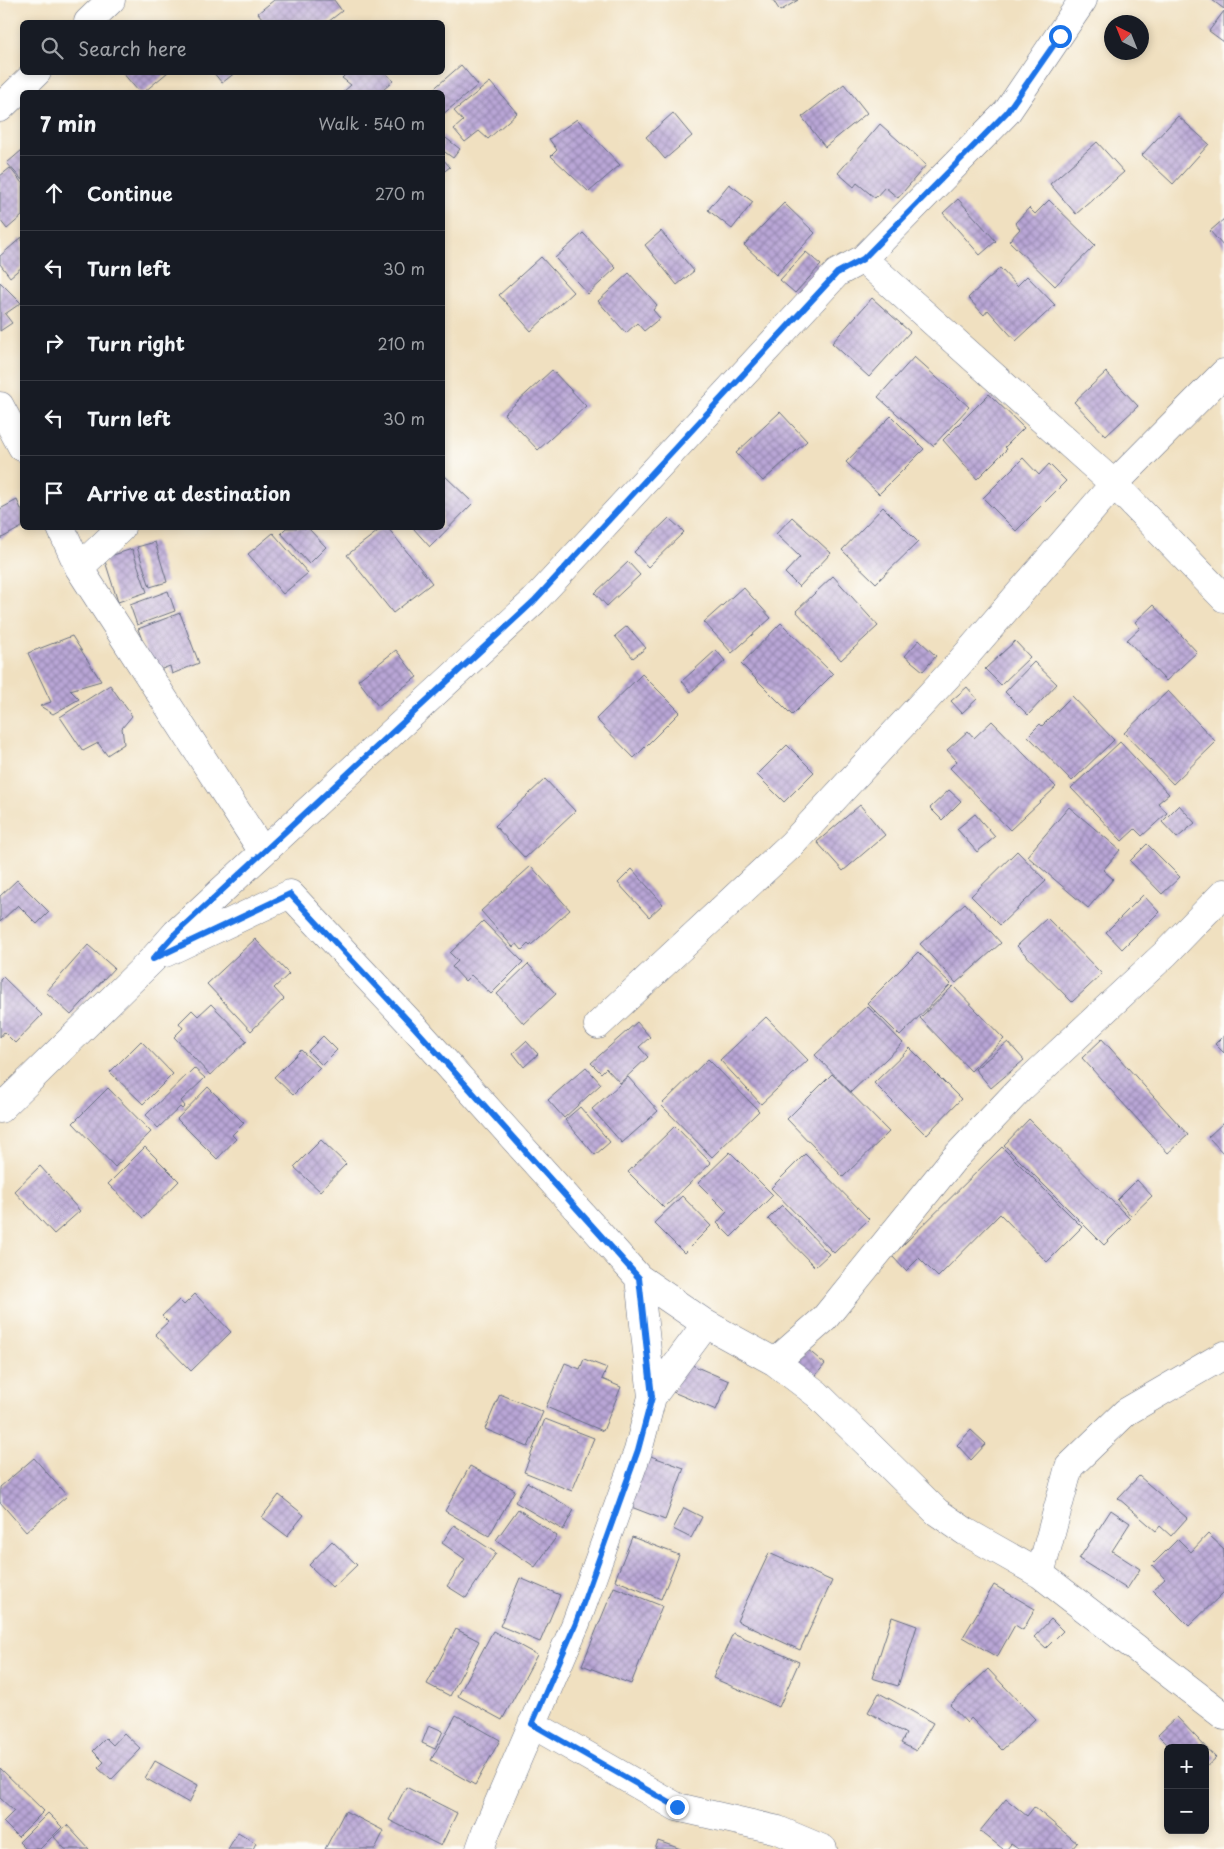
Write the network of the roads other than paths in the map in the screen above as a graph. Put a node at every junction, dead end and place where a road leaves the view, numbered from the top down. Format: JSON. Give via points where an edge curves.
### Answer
{"nodes":[{"id":1,"x":112,"y":0,"type":"edge"},
{"id":2,"x":1083,"y":0,"type":"edge"},
{"id":3,"x":90,"y":20,"type":"edge"},
{"id":4,"x":34,"y":75,"type":"edge"},
{"id":5,"x":0,"y":108,"type":"edge"},
{"id":6,"x":863,"y":259,"type":"junction"},
{"id":7,"x":1224,"y":373,"type":"edge"},
{"id":8,"x":0,"y":406,"type":"edge"},
{"id":9,"x":20,"y":443,"type":"edge"},
{"id":10,"x":1114,"y":484,"type":"junction"},
{"id":11,"x":62,"y":530,"type":"edge"},
{"id":12,"x":119,"y":530,"type":"edge"},
{"id":13,"x":79,"y":568,"type":"junction"},
{"id":14,"x":1224,"y":598,"type":"edge"},
{"id":15,"x":263,"y":852,"type":"junction"},
{"id":16,"x":1224,"y":893,"type":"edge"},
{"id":17,"x":153,"y":959,"type":"junction"},
{"id":18,"x":598,"y":1025,"type":"dead end"},
{"id":19,"x":0,"y":1109,"type":"edge"},
{"id":20,"x":639,"y":1278,"type":"junction"},
{"id":21,"x":706,"y":1324,"type":"junction"},
{"id":22,"x":1224,"y":1355,"type":"edge"},
{"id":23,"x":775,"y":1362,"type":"junction"},
{"id":24,"x":652,"y":1397,"type":"junction"},
{"id":25,"x":1040,"y":1574,"type":"junction"},
{"id":26,"x":1224,"y":1716,"type":"edge"},
{"id":27,"x":532,"y":1724,"type":"junction"},
{"id":28,"x":480,"y":1849,"type":"edge"},
{"id":29,"x":823,"y":1849,"type":"edge"}],
"edges":[{"from":1,"to":3,"type":"street"},
{"from":2,"to":6,"type":"street","via":[[1007,112]]},
{"from":4,"to":5,"type":"street"},
{"from":6,"to":10,"type":"street"},
{"from":6,"to":15,"type":"street","via":[[837,273],[534,601]]},
{"from":7,"to":10,"type":"street"},
{"from":8,"to":9,"type":"street"},
{"from":10,"to":14,"type":"street"},
{"from":10,"to":18,"type":"street","via":[[956,667],[792,844]]},
{"from":11,"to":13,"type":"street"},
{"from":12,"to":13,"type":"street"},
{"from":13,"to":15,"type":"street"},
{"from":15,"to":17,"type":"street","via":[[176,933]]},
{"from":16,"to":23,"type":"street","via":[[1165,954],[1020,1089],[952,1161],[824,1319]]},
{"from":17,"to":19,"type":"street"},
{"from":17,"to":20,"type":"street","via":[[290,894]]},
{"from":20,"to":21,"type":"street"},
{"from":20,"to":24,"type":"street"},
{"from":21,"to":23,"type":"street"},
{"from":21,"to":24,"type":"street"},
{"from":22,"to":25,"type":"street","via":[[1126,1412],[1069,1467]]},
{"from":23,"to":25,"type":"street","via":[[817,1394],[937,1512]]},
{"from":24,"to":27,"type":"street","via":[[638,1450],[576,1623]]},
{"from":25,"to":26,"type":"street"},
{"from":27,"to":28,"type":"street"},
{"from":27,"to":29,"type":"street","via":[[677,1807],[778,1830]]}]}
